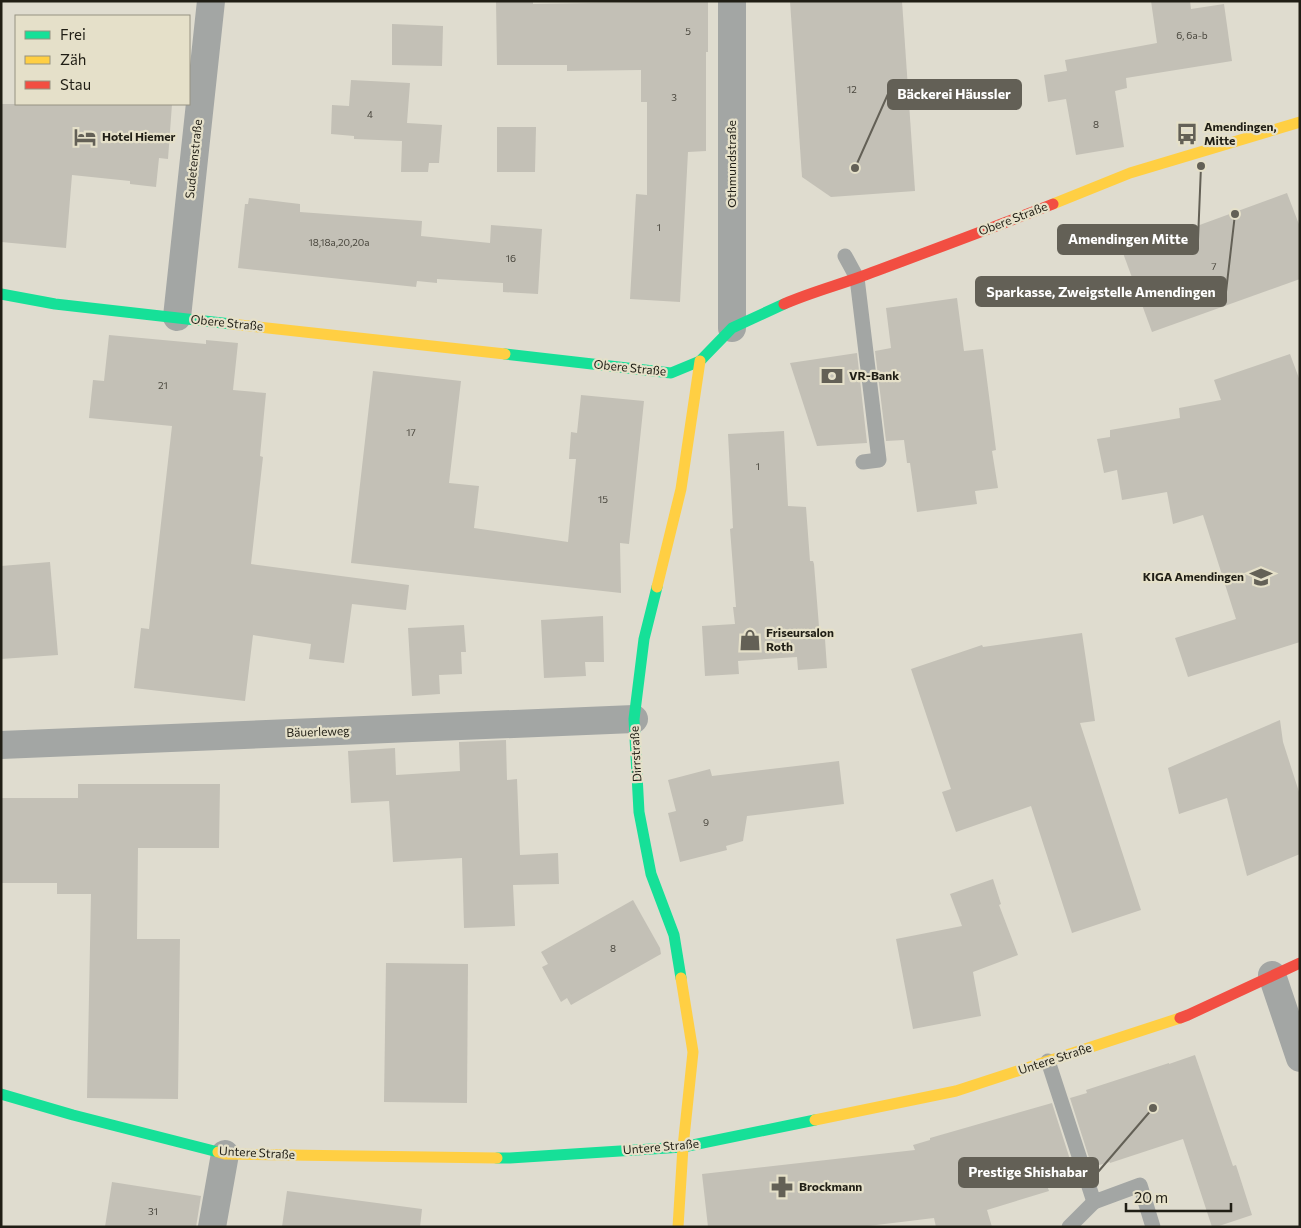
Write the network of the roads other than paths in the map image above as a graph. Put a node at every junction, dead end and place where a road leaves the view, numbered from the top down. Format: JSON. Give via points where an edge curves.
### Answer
{"nodes":[{"id":1,"x":211,"y":1,"type":"edge"},
{"id":2,"x":732,"y":1,"type":"edge"},
{"id":3,"x":1300,"y":122,"type":"edge"},
{"id":4,"x":844,"y":256,"type":"dead end"},
{"id":5,"x":856,"y":278,"type":"junction"},
{"id":6,"x":1,"y":294,"type":"edge"},
{"id":7,"x":177,"y":317,"type":"junction"},
{"id":8,"x":732,"y":328,"type":"junction"},
{"id":9,"x":700,"y":361,"type":"junction"},
{"id":10,"x":863,"y":462,"type":"dead end"},
{"id":11,"x":634,"y":719,"type":"junction"},
{"id":12,"x":1,"y":745,"type":"edge"},
{"id":13,"x":1300,"y":963,"type":"edge"},
{"id":14,"x":1272,"y":975,"type":"junction"},
{"id":15,"x":1300,"y":1058,"type":"edge"},
{"id":16,"x":1048,"y":1061,"type":"junction"},
{"id":17,"x":1,"y":1094,"type":"edge"},
{"id":18,"x":683,"y":1147,"type":"junction"},
{"id":19,"x":225,"y":1154,"type":"junction"},
{"id":20,"x":1094,"y":1202,"type":"junction"},
{"id":21,"x":212,"y":1227,"type":"edge"},
{"id":22,"x":678,"y":1227,"type":"edge"},
{"id":23,"x":1069,"y":1227,"type":"edge"},
{"id":24,"x":1153,"y":1227,"type":"edge"}],
"edges":[{"from":1,"to":7,"type":"street","name":"Sudetenstraße"},
{"from":2,"to":8,"type":"street","name":"Othmundstraße","via":[[741,202]]},
{"from":3,"to":5,"type":"street","name":"Obere Straße","via":[[1130,173]]},
{"from":4,"to":5,"type":"lane"},
{"from":5,"to":8,"type":"street","name":"Obere Straße","via":[[798,298]]},
{"from":5,"to":10,"type":"lane","via":[[879,460]]},
{"from":6,"to":7,"type":"street","name":"Obere Straße","via":[[56,304]]},
{"from":7,"to":9,"type":"street","name":"Obere Straße","via":[[671,373]]},
{"from":8,"to":9,"type":"street","name":"Obere Straße"},
{"from":9,"to":11,"type":"street","name":"Dirrstraße","via":[[681,489],[644,638]]},
{"from":11,"to":12,"type":"street","name":"Bäuerleweg"},
{"from":11,"to":18,"type":"street","name":"Dirrstraße","via":[[639,812],[651,874],[674,935],[693,1052]]},
{"from":13,"to":14,"type":"street","name":"Untere Straße"},
{"from":14,"to":15,"type":"street"},
{"from":14,"to":16,"type":"street","name":"Untere Straße","via":[[1188,1015]]},
{"from":16,"to":18,"type":"street","name":"Untere Straße","via":[[956,1091]]},
{"from":16,"to":20,"type":"lane"},
{"from":17,"to":19,"type":"street","name":"Untere Straße"},
{"from":18,"to":19,"type":"street","name":"Untere Straße","via":[[510,1158]]},
{"from":18,"to":22,"type":"street","name":"Dirrstraße"},
{"from":19,"to":21,"type":"street"},
{"from":20,"to":23,"type":"lane"},
{"from":20,"to":24,"type":"lane","via":[[1140,1185]]}]}
